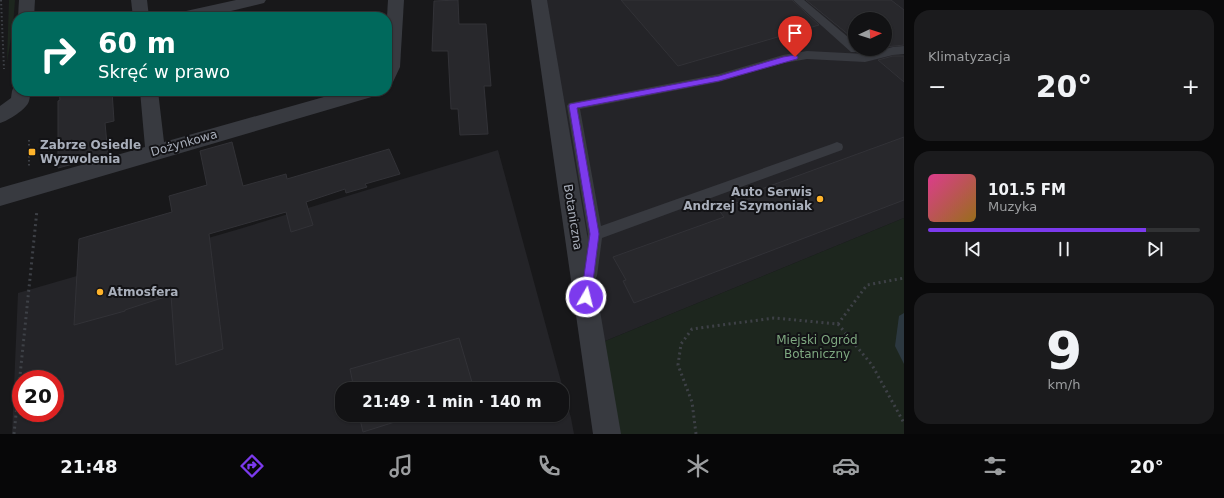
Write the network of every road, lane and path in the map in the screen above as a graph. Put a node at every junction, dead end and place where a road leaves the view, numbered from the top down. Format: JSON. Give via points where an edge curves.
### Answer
{"nodes":[{"id":1,"x":1,"y":0,"type":"edge"},
{"id":2,"x":27,"y":0,"type":"edge"},
{"id":3,"x":139,"y":0,"type":"edge"},
{"id":4,"x":258,"y":0,"type":"edge"},
{"id":5,"x":396,"y":0,"type":"edge"},
{"id":6,"x":539,"y":0,"type":"edge"},
{"id":7,"x":798,"y":0,"type":"edge"},
{"id":8,"x":26,"y":12,"type":"edge"},
{"id":9,"x":140,"y":12,"type":"edge"},
{"id":10,"x":205,"y":12,"type":"edge"},
{"id":11,"x":848,"y":43,"type":"edge"},
{"id":12,"x":904,"y":50,"type":"edge"},
{"id":13,"x":892,"y":51,"type":"edge"},
{"id":14,"x":848,"y":53,"type":"edge"},
{"id":15,"x":392,"y":54,"type":"edge"},
{"id":16,"x":4,"y":69,"type":"dead end"},
{"id":17,"x":20,"y":96,"type":"edge"},
{"id":18,"x":150,"y":96,"type":"edge"},
{"id":19,"x":350,"y":96,"type":"edge"},
{"id":20,"x":0,"y":116,"type":"edge"},
{"id":21,"x":29,"y":140,"type":"dead end"},
{"id":22,"x":837,"y":147,"type":"dead end"},
{"id":23,"x":155,"y":151,"type":"junction"},
{"id":24,"x":39,"y":185,"type":"junction"},
{"id":25,"x":0,"y":196,"type":"edge"},
{"id":26,"x":595,"y":234,"type":"junction"},
{"id":27,"x":904,"y":278,"type":"edge"},
{"id":28,"x":586,"y":297,"type":"junction"},
{"id":29,"x":838,"y":324,"type":"junction"},
{"id":30,"x":904,"y":423,"type":"edge"},
{"id":31,"x":14,"y":434,"type":"edge"},
{"id":32,"x":607,"y":434,"type":"edge"},
{"id":33,"x":696,"y":434,"type":"edge"}],
"edges":[{"from":1,"to":16,"type":"path"},
{"from":2,"to":8,"type":"street"},
{"from":3,"to":9,"type":"street"},
{"from":4,"to":10,"type":"street"},
{"from":5,"to":15,"type":"street"},
{"from":6,"to":28,"type":"street","name":"Botaniczna"},
{"from":7,"to":11,"type":"lane"},
{"from":12,"to":13,"type":"lane"},
{"from":14,"to":26,"type":"lane","via":[[783,59],[719,78],[573,106]]},
{"from":17,"to":20,"type":"street","via":[[20,101]]},
{"from":18,"to":23,"type":"street"},
{"from":19,"to":23,"type":"street","name":"Dożynkowa"},
{"from":21,"to":24,"type":"path","via":[[29,175]]},
{"from":22,"to":26,"type":"lane"},
{"from":23,"to":24,"type":"street","name":"Dożynkowa"},
{"from":24,"to":25,"type":"street","name":"Dożynkowa"},
{"from":24,"to":31,"type":"path"},
{"from":26,"to":28,"type":"lane"},
{"from":27,"to":29,"type":"path","via":[[867,285]]},
{"from":28,"to":32,"type":"street","name":"Botaniczna"},
{"from":29,"to":30,"type":"path","via":[[872,365]]},
{"from":29,"to":33,"type":"path","via":[[774,318],[692,329],[681,344],[678,365],[692,402]]}]}
